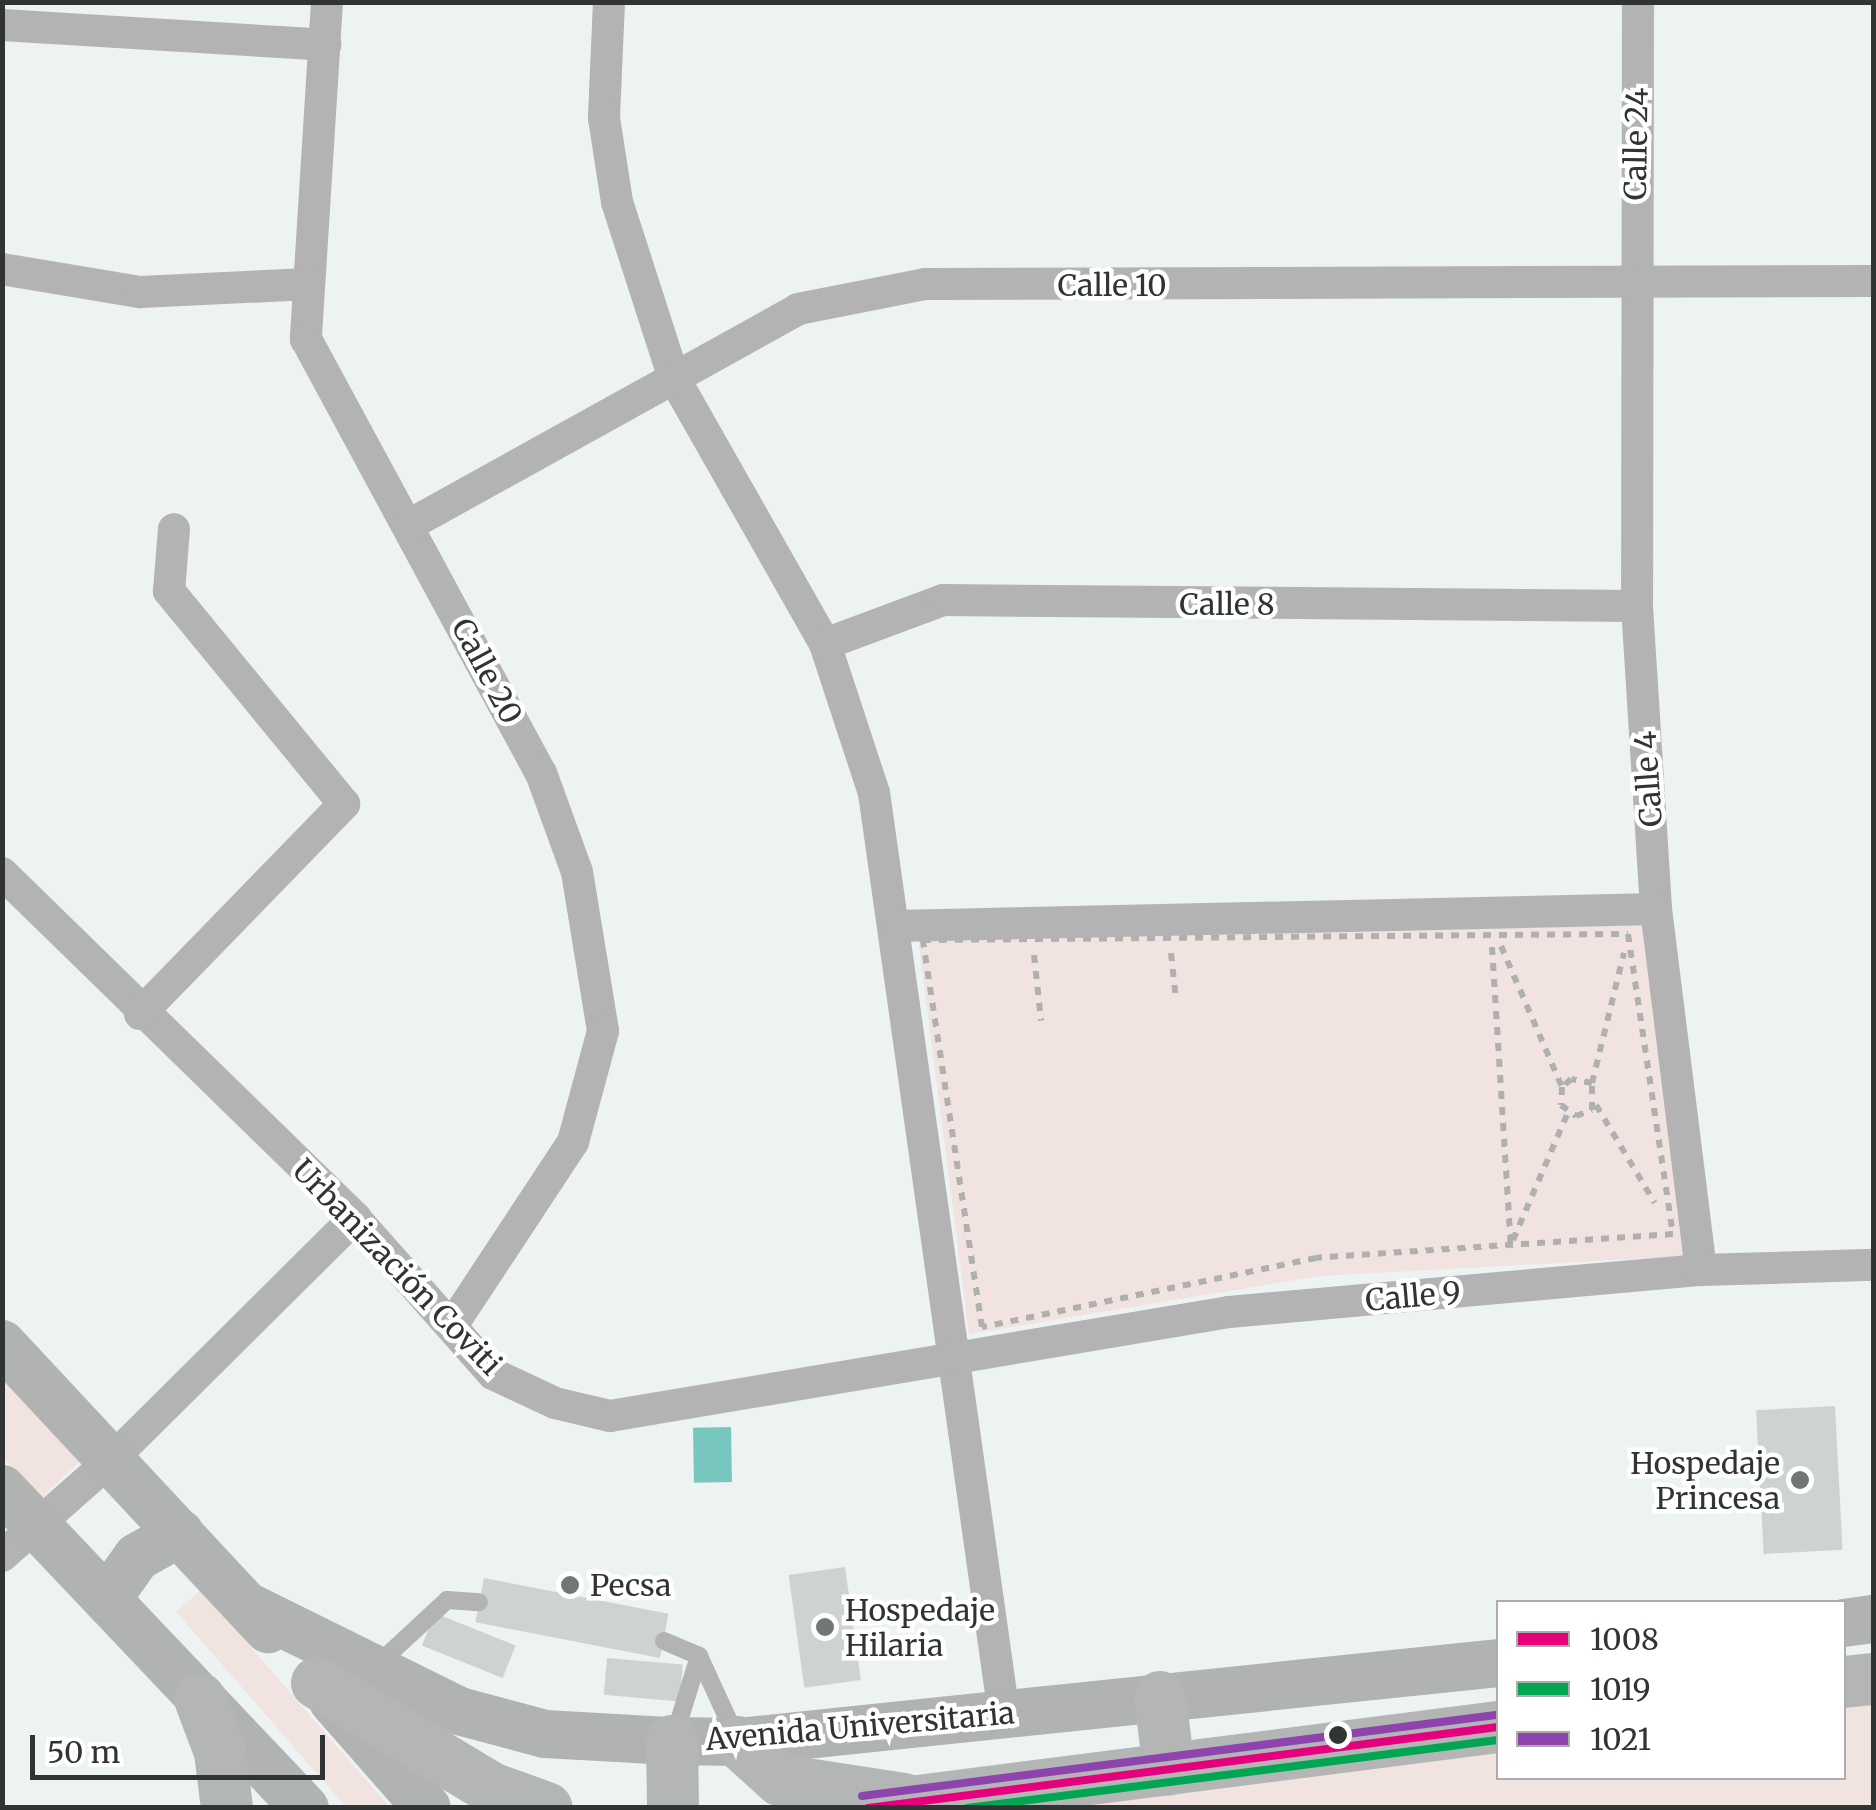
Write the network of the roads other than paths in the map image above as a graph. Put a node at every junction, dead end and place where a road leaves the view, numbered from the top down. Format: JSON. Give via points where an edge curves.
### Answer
{"nodes":[{"id":1,"x":327,"y":2,"type":"edge"},
{"id":2,"x":608,"y":2,"type":"edge"},
{"id":3,"x":1638,"y":2,"type":"edge"},
{"id":4,"x":2,"y":25,"type":"edge"},
{"id":5,"x":325,"y":45,"type":"junction"},
{"id":6,"x":2,"y":269,"type":"edge"},
{"id":7,"x":1874,"y":281,"type":"edge"},
{"id":8,"x":309,"y":284,"type":"junction"},
{"id":9,"x":1634,"y":284,"type":"junction"},
{"id":10,"x":674,"y":378,"type":"junction"},
{"id":11,"x":410,"y":525,"type":"junction"},
{"id":12,"x":174,"y":529,"type":"dead end"},
{"id":13,"x":1637,"y":606,"type":"junction"},
{"id":14,"x":825,"y":644,"type":"junction"},
{"id":15,"x":2,"y":874,"type":"edge"},
{"id":16,"x":1656,"y":909,"type":"junction"},
{"id":17,"x":896,"y":926,"type":"junction"},
{"id":18,"x":140,"y":1014,"type":"junction"},
{"id":19,"x":355,"y":1218,"type":"junction"},
{"id":20,"x":1874,"y":1265,"type":"edge"},
{"id":21,"x":1702,"y":1270,"type":"junction"},
{"id":22,"x":453,"y":1324,"type":"junction"},
{"id":23,"x":2,"y":1344,"type":"edge"},
{"id":24,"x":954,"y":1354,"type":"junction"},
{"id":25,"x":112,"y":1460,"type":"junction"},
{"id":26,"x":2,"y":1489,"type":"edge"},
{"id":27,"x":39,"y":1525,"type":"junction"},
{"id":28,"x":180,"y":1533,"type":"junction"},
{"id":29,"x":2,"y":1556,"type":"edge"},
{"id":30,"x":108,"y":1598,"type":"junction"},
{"id":31,"x":478,"y":1602,"type":"dead end"},
{"id":32,"x":247,"y":1606,"type":"junction"},
{"id":33,"x":1874,"y":1619,"type":"edge"},
{"id":34,"x":1846,"y":1623,"type":"edge"},
{"id":35,"x":664,"y":1641,"type":"dead end"},
{"id":36,"x":699,"y":1656,"type":"junction"},
{"id":37,"x":1496,"y":1663,"type":"edge"},
{"id":38,"x":370,"y":1672,"type":"junction"},
{"id":39,"x":1874,"y":1678,"type":"edge"},
{"id":40,"x":1846,"y":1682,"type":"edge"},
{"id":41,"x":317,"y":1683,"type":"junction"},
{"id":42,"x":1160,"y":1697,"type":"junction"},
{"id":43,"x":200,"y":1698,"type":"junction"},
{"id":44,"x":1004,"y":1714,"type":"junction"},
{"id":45,"x":1496,"y":1727,"type":"edge"},
{"id":46,"x":672,"y":1742,"type":"junction"},
{"id":47,"x":738,"y":1742,"type":"junction"},
{"id":48,"x":1169,"y":1770,"type":"junction"},
{"id":49,"x":920,"y":1802,"type":"junction"},
{"id":50,"x":225,"y":1804,"type":"edge"},
{"id":51,"x":306,"y":1808,"type":"edge"},
{"id":52,"x":427,"y":1808,"type":"edge"},
{"id":53,"x":547,"y":1808,"type":"edge"},
{"id":54,"x":674,"y":1808,"type":"edge"},
{"id":55,"x":864,"y":1808,"type":"edge"}],
"edges":[{"from":1,"to":5,"type":"street","name":"Calle 20"},
{"from":2,"to":10,"type":"street","via":[[604,118],[617,202]]},
{"from":3,"to":9,"type":"street","name":"Calle 24"},
{"from":4,"to":5,"type":"street"},
{"from":5,"to":8,"type":"street","name":"Calle 20"},
{"from":6,"to":8,"type":"street","via":[[140,292]]},
{"from":7,"to":9,"type":"street","name":"Calle 10"},
{"from":8,"to":11,"type":"street","name":"Calle 20","via":[[306,339]]},
{"from":9,"to":10,"type":"street","name":"Calle 10","via":[[925,284],[798,309]]},
{"from":9,"to":13,"type":"street","name":"Calle 4"},
{"from":10,"to":11,"type":"street","name":"Calle 10"},
{"from":10,"to":14,"type":"street"},
{"from":11,"to":22,"type":"street","name":"Calle 20","via":[[541,774],[577,872],[603,1031],[573,1142]]},
{"from":12,"to":18,"type":"street","via":[[170,591],[344,804]]},
{"from":13,"to":14,"type":"street","name":"Calle 8","via":[[943,600]]},
{"from":13,"to":16,"type":"street","name":"Calle 4"},
{"from":14,"to":17,"type":"street","via":[[874,793]]},
{"from":15,"to":18,"type":"street","name":"Urbanización Coviti"},
{"from":16,"to":17,"type":"street"},
{"from":16,"to":21,"type":"street","name":"Calle 4"},
{"from":17,"to":24,"type":"street"},
{"from":18,"to":19,"type":"street","name":"Urbanización Coviti"},
{"from":19,"to":22,"type":"street","name":"Urbanización Coviti"},
{"from":19,"to":25,"type":"street"},
{"from":20,"to":21,"type":"street","name":"Calle 9"},
{"from":21,"to":24,"type":"street","name":"Calle 9","via":[[1229,1312]]},
{"from":22,"to":24,"type":"street","name":"Urbanización Coviti","via":[[493,1374],[555,1403],[610,1416],[726,1402]]},
{"from":23,"to":25,"type":"street"},
{"from":24,"to":44,"type":"street"},
{"from":25,"to":27,"type":"street"},
{"from":25,"to":28,"type":"street"},
{"from":26,"to":27,"type":"street"},
{"from":27,"to":29,"type":"street"},
{"from":27,"to":30,"type":"street"},
{"from":28,"to":30,"type":"street","via":[[137,1557]]},
{"from":28,"to":32,"type":"street"},
{"from":30,"to":43,"type":"street"},
{"from":31,"to":38,"type":"lane","via":[[447,1600]]},
{"from":32,"to":38,"type":"street","name":"Avenida Universitaria"},
{"from":32,"to":41,"type":"street"},
{"from":33,"to":34,"type":"street"},
{"from":35,"to":36,"type":"lane"},
{"from":36,"to":46,"type":"lane"},
{"from":36,"to":47,"type":"lane"},
{"from":37,"to":42,"type":"street","name":"Avenida Universitaria"},
{"from":38,"to":46,"type":"street","name":"Avenida Universitaria","via":[[459,1711],[545,1734]]},
{"from":39,"to":40,"type":"main road"},
{"from":41,"to":52,"type":"street"},
{"from":41,"to":53,"type":"main road","via":[[491,1788]]},
{"from":42,"to":44,"type":"street","name":"Avenida Universitaria"},
{"from":42,"to":48,"type":"main road"},
{"from":43,"to":50,"type":"main road"},
{"from":43,"to":51,"type":"street"},
{"from":44,"to":47,"type":"street","name":"Avenida Universitaria"},
{"from":45,"to":48,"type":"main road"},
{"from":46,"to":47,"type":"street","name":"Avenida Universitaria"},
{"from":46,"to":54,"type":"main road"},
{"from":47,"to":49,"type":"main road","via":[[780,1780]]},
{"from":48,"to":49,"type":"main road"},
{"from":49,"to":55,"type":"main road"}]}
